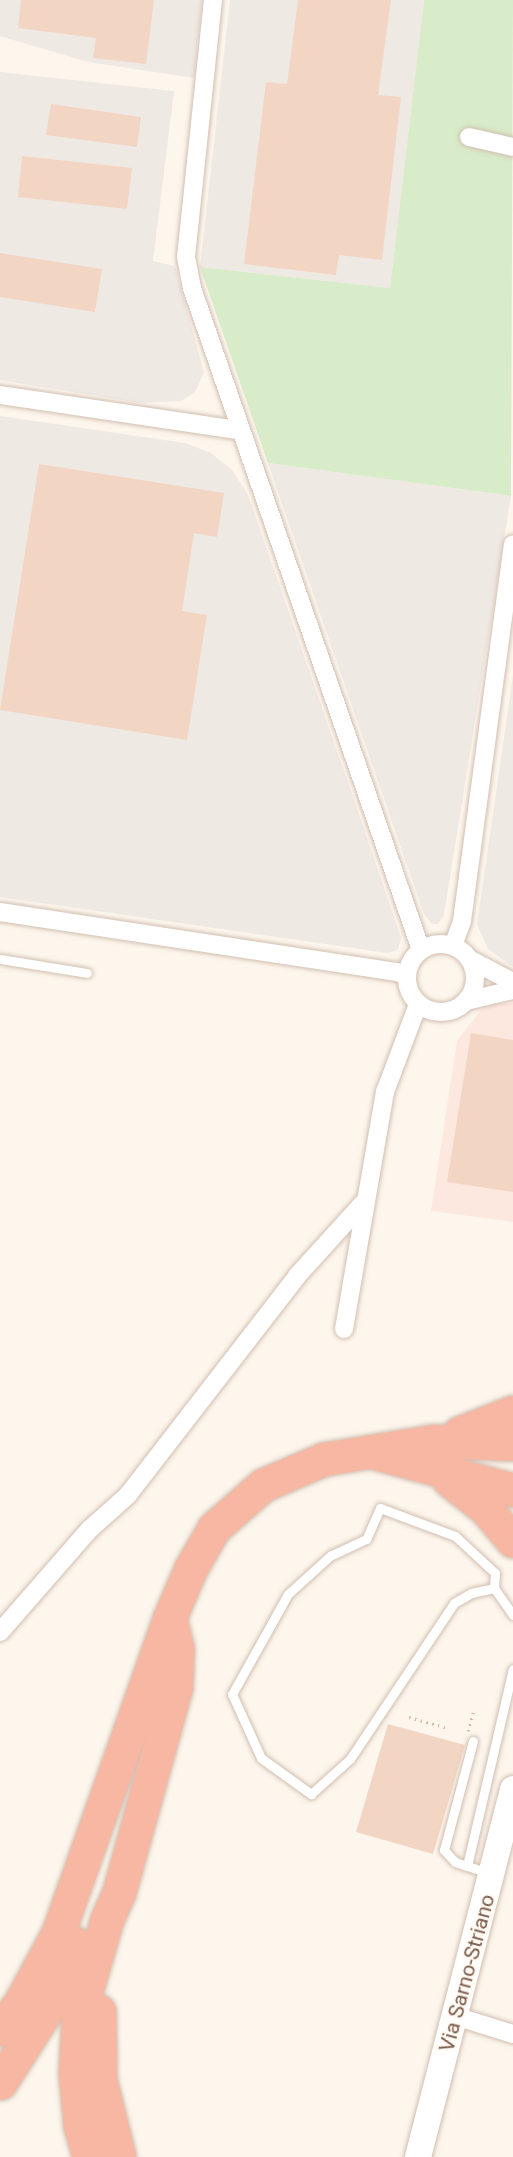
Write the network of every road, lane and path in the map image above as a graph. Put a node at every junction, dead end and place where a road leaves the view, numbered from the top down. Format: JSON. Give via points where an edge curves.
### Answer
{"nodes":[{"id":1,"x":213,"y":0,"type":"edge"},
{"id":2,"x":469,"y":137,"type":"dead end"},
{"id":3,"x":513,"y":147,"type":"edge"},
{"id":4,"x":0,"y":395,"type":"edge"},
{"id":5,"x":238,"y":430,"type":"junction"},
{"id":6,"x":513,"y":544,"type":"edge"},
{"id":7,"x":0,"y":912,"type":"edge"},
{"id":8,"x":453,"y":946,"type":"junction"},
{"id":9,"x":421,"y":950,"type":"junction"},
{"id":10,"x":469,"y":958,"type":"junction"},
{"id":11,"x":0,"y":959,"type":"edge"},
{"id":12,"x":87,"y":973,"type":"dead end"},
{"id":13,"x":407,"y":976,"type":"junction"},
{"id":14,"x":513,"y":982,"type":"edge"},
{"id":15,"x":513,"y":990,"type":"edge"},
{"id":16,"x":466,"y":1001,"type":"junction"},
{"id":17,"x":418,"y":1004,"type":"junction"},
{"id":18,"x":364,"y":1202,"type":"junction"},
{"id":19,"x":344,"y":1329,"type":"dead end"},
{"id":20,"x":513,"y":1412,"type":"edge"},
{"id":21,"x":513,"y":1444,"type":"edge"},
{"id":22,"x":436,"y":1456,"type":"junction"},
{"id":23,"x":513,"y":1490,"type":"edge"},
{"id":24,"x":513,"y":1541,"type":"edge"},
{"id":25,"x":494,"y":1588,"type":"junction"},
{"id":26,"x":513,"y":1615,"type":"edge"},
{"id":27,"x":169,"y":1618,"type":"junction"},
{"id":28,"x":0,"y":1632,"type":"edge"},
{"id":29,"x":513,"y":1669,"type":"edge"},
{"id":30,"x":474,"y":1710,"type":"dead end"},
{"id":31,"x":409,"y":1717,"type":"dead end"},
{"id":32,"x":448,"y":1728,"type":"dead end"},
{"id":33,"x":468,"y":1731,"type":"dead end"},
{"id":34,"x":472,"y":1741,"type":"dead end"},
{"id":35,"x":513,"y":1789,"type":"edge"},
{"id":36,"x":102,"y":1806,"type":"junction"},
{"id":37,"x":467,"y":1866,"type":"junction"},
{"id":38,"x":493,"y":1875,"type":"junction"},
{"id":39,"x":455,"y":2016,"type":"junction"},
{"id":40,"x":0,"y":2029,"type":"edge"},
{"id":41,"x":513,"y":2034,"type":"edge"},
{"id":42,"x":0,"y":2083,"type":"edge"},
{"id":43,"x":108,"y":2153,"type":"edge"},
{"id":44,"x":418,"y":2157,"type":"edge"}],
"edges":[{"from":1,"to":5,"type":"street","via":[[186,257],[192,288]]},
{"from":2,"to":3,"type":"street"},
{"from":4,"to":5,"type":"street"},
{"from":5,"to":9,"type":"street","via":[[272,517]]},
{"from":6,"to":8,"type":"street","via":[[462,921]]},
{"from":7,"to":13,"type":"street"},
{"from":8,"to":9,"type":"street","via":[[442,944]]},
{"from":8,"to":10,"type":"street"},
{"from":9,"to":13,"type":"street"},
{"from":10,"to":14,"type":"street"},
{"from":10,"to":16,"type":"street","via":[[475,980]]},
{"from":11,"to":12,"type":"lane"},
{"from":13,"to":17,"type":"street","via":[[408,987]]},
{"from":15,"to":16,"type":"street"},
{"from":16,"to":17,"type":"street","via":[[437,1012]]},
{"from":17,"to":18,"type":"street","via":[[389,1074]]},
{"from":18,"to":19,"type":"street"},
{"from":18,"to":28,"type":"street","via":[[297,1276],[128,1495],[90,1529]]},
{"from":20,"to":22,"type":"highway"},
{"from":21,"to":22,"type":"highway"},
{"from":22,"to":23,"type":"highway"},
{"from":22,"to":24,"type":"highway"},
{"from":22,"to":27,"type":"highway","via":[[368,1450],[300,1467],[263,1485],[214,1528]]},
{"from":25,"to":25,"type":"lane","via":[[471,1593],[454,1604],[350,1759],[311,1794],[261,1758],[232,1694],[288,1594],[331,1555],[366,1539],[380,1508],[455,1536],[495,1573]]},
{"from":25,"to":26,"type":"lane"},
{"from":27,"to":36,"type":"highway"},
{"from":27,"to":43,"type":"highway","via":[[177,1648],[176,1686],[119,1892],[107,1919],[98,2025]]},
{"from":29,"to":37,"type":"lane"},
{"from":30,"to":33,"type":"path"},
{"from":31,"to":32,"type":"path"},
{"from":34,"to":37,"type":"lane","via":[[444,1850],[455,1862]]},
{"from":35,"to":38,"type":"main road","name":"Via Sarno-Striano"},
{"from":36,"to":40,"type":"highway","via":[[58,1933],[20,2003]]},
{"from":36,"to":42,"type":"highway","via":[[74,1939],[46,2011]]},
{"from":37,"to":38,"type":"lane"},
{"from":38,"to":39,"type":"main road","name":"Via Sarno-Striano"},
{"from":39,"to":41,"type":"street"},
{"from":39,"to":44,"type":"main road","name":"Via Sarno-Striano"}]}
